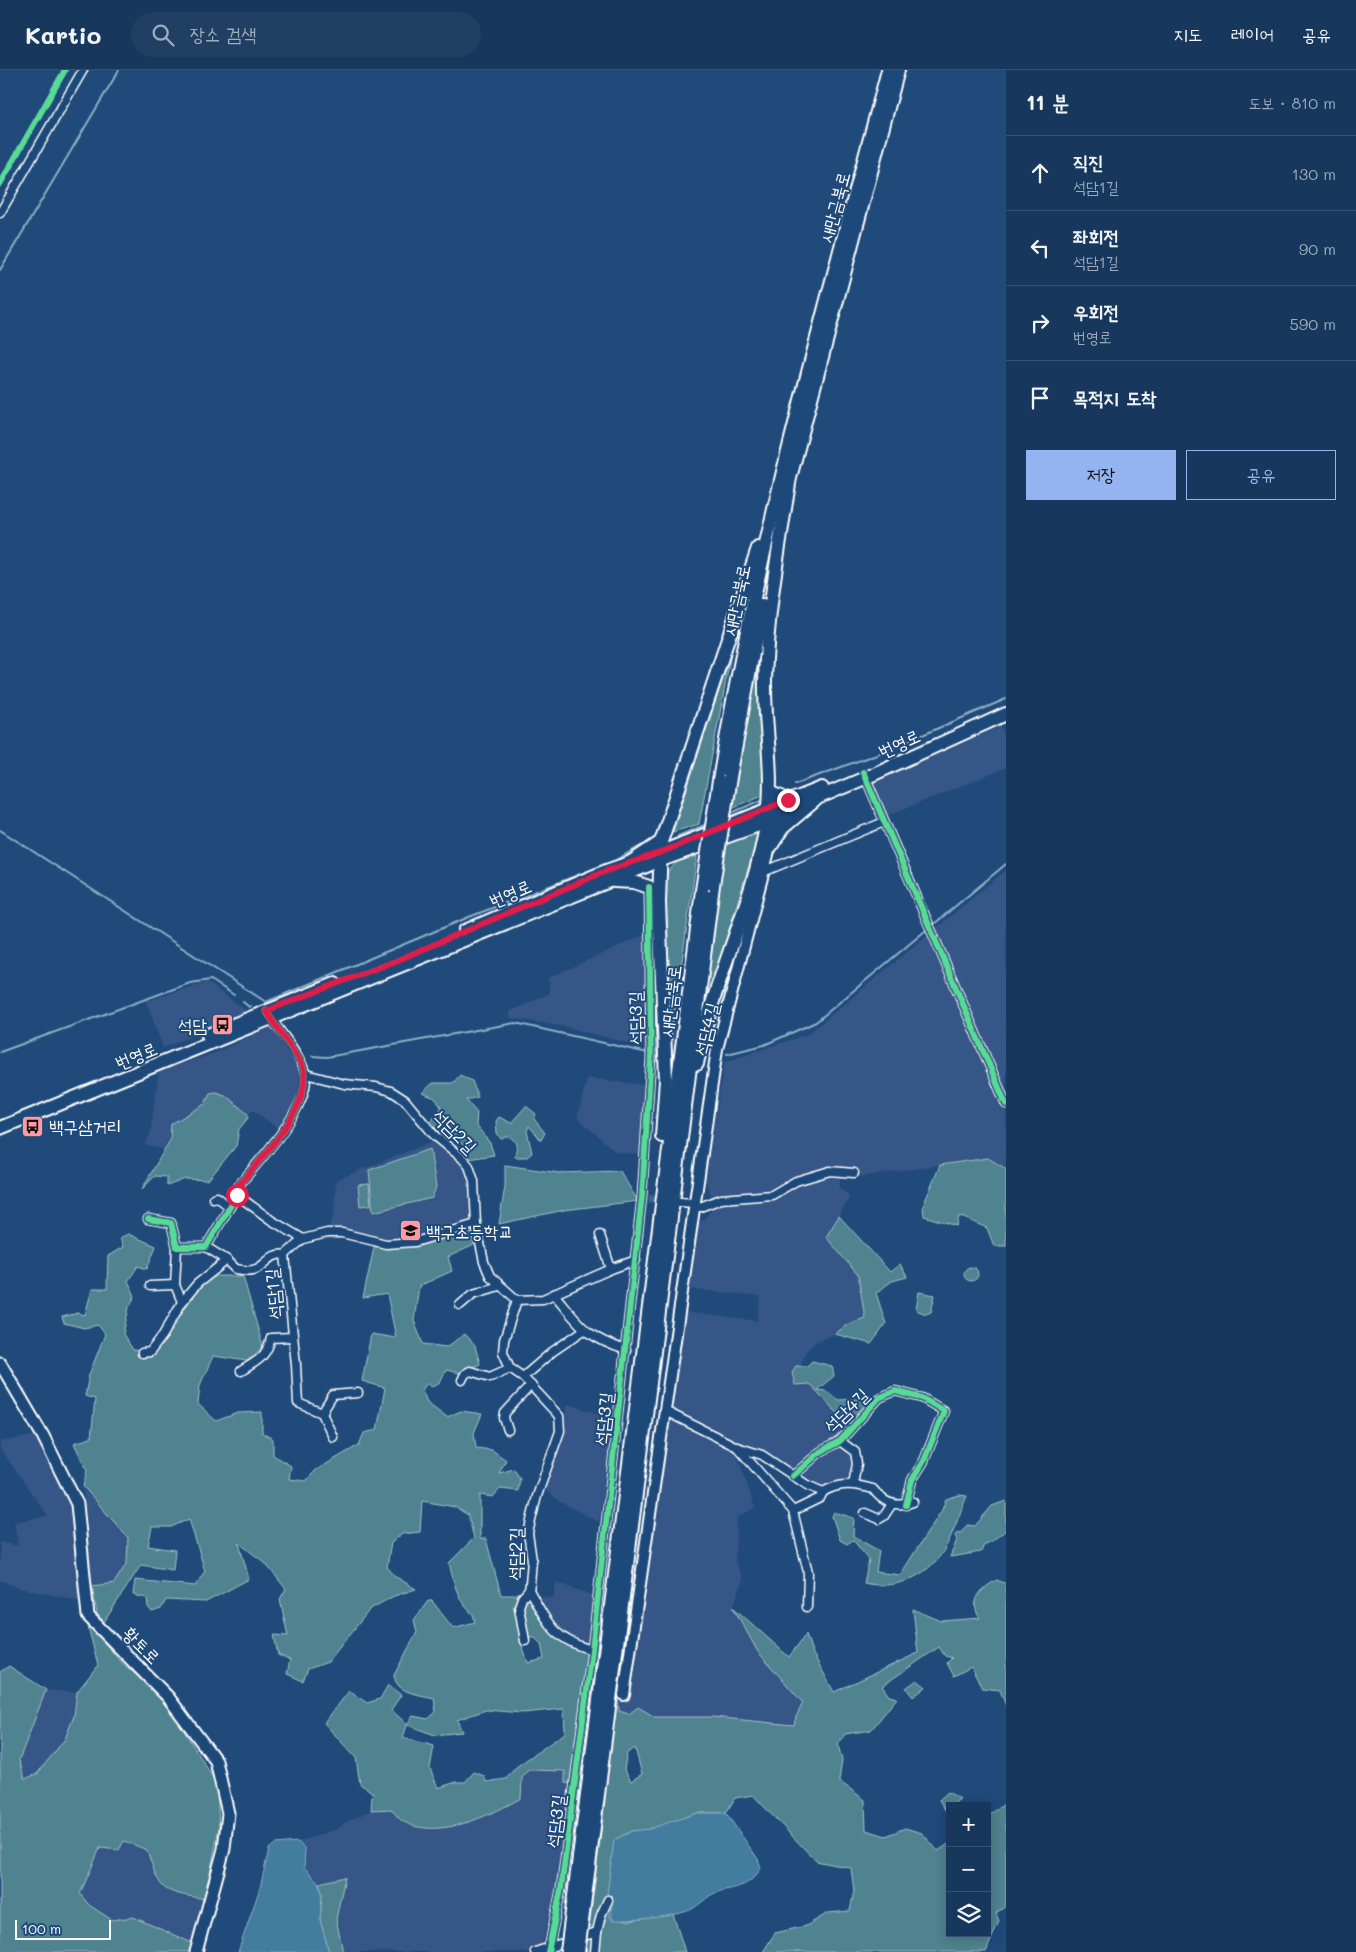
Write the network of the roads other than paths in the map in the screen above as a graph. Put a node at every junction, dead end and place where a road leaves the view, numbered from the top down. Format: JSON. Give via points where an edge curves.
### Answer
{"nodes":[{"id":1,"x":82,"y":70,"type":"edge"},
{"id":2,"x":888,"y":70,"type":"edge"},
{"id":3,"x":898,"y":70,"type":"edge"},
{"id":4,"x":0,"y":214,"type":"edge"},
{"id":5,"x":787,"y":471,"type":"junction"},
{"id":6,"x":1006,"y":710,"type":"edge"},
{"id":7,"x":1006,"y":714,"type":"edge"},
{"id":8,"x":864,"y":775,"type":"junction"},
{"id":9,"x":770,"y":792,"type":"junction"},
{"id":10,"x":819,"y":798,"type":"junction"},
{"id":11,"x":788,"y":805,"type":"junction"},
{"id":12,"x":768,"y":816,"type":"junction"},
{"id":13,"x":884,"y":822,"type":"junction"},
{"id":14,"x":661,"y":851,"type":"junction"},
{"id":15,"x":759,"y":858,"type":"junction"},
{"id":16,"x":763,"y":872,"type":"junction"},
{"id":17,"x":614,"y":881,"type":"junction"},
{"id":18,"x":648,"y":887,"type":"junction"},
{"id":19,"x":707,"y":888,"type":"junction"},
{"id":20,"x":658,"y":903,"type":"junction"},
{"id":21,"x":269,"y":1015,"type":"junction"},
{"id":22,"x":306,"y":1074,"type":"junction"},
{"id":23,"x":1006,"y":1104,"type":"edge"},
{"id":24,"x":0,"y":1121,"type":"edge"},
{"id":25,"x":0,"y":1128,"type":"edge"},
{"id":26,"x":854,"y":1173,"type":"dead end"},
{"id":27,"x":237,"y":1195,"type":"junction"},
{"id":28,"x":677,"y":1196,"type":"junction"},
{"id":29,"x":213,"y":1198,"type":"dead end"},
{"id":30,"x":693,"y":1203,"type":"junction"},
{"id":31,"x":230,"y":1207,"type":"junction"},
{"id":32,"x":148,"y":1219,"type":"dead end"},
{"id":33,"x":476,"y":1224,"type":"junction"},
{"id":34,"x":600,"y":1235,"type":"dead end"},
{"id":35,"x":303,"y":1239,"type":"junction"},
{"id":36,"x":656,"y":1245,"type":"junction"},
{"id":37,"x":176,"y":1247,"type":"junction"},
{"id":38,"x":206,"y":1247,"type":"junction"},
{"id":39,"x":285,"y":1255,"type":"junction"},
{"id":40,"x":227,"y":1260,"type":"junction"},
{"id":41,"x":636,"y":1260,"type":"junction"},
{"id":42,"x":611,"y":1269,"type":"junction"},
{"id":43,"x":175,"y":1285,"type":"junction"},
{"id":44,"x":150,"y":1286,"type":"dead end"},
{"id":45,"x":499,"y":1286,"type":"junction"},
{"id":46,"x":554,"y":1294,"type":"junction"},
{"id":47,"x":517,"y":1300,"type":"junction"},
{"id":48,"x":182,"y":1302,"type":"junction"},
{"id":49,"x":460,"y":1305,"type":"dead end"},
{"id":50,"x":584,"y":1330,"type":"junction"},
{"id":51,"x":292,"y":1337,"type":"junction"},
{"id":52,"x":626,"y":1350,"type":"junction"},
{"id":53,"x":142,"y":1353,"type":"dead end"},
{"id":54,"x":0,"y":1363,"type":"edge"},
{"id":55,"x":510,"y":1368,"type":"junction"},
{"id":56,"x":241,"y":1371,"type":"dead end"},
{"id":57,"x":523,"y":1377,"type":"junction"},
{"id":58,"x":462,"y":1380,"type":"dead end"},
{"id":59,"x":531,"y":1385,"type":"junction"},
{"id":60,"x":358,"y":1393,"type":"dead end"},
{"id":61,"x":665,"y":1411,"type":"junction"},
{"id":62,"x":322,"y":1413,"type":"junction"},
{"id":63,"x":508,"y":1430,"type":"dead end"},
{"id":64,"x":333,"y":1437,"type":"dead end"},
{"id":65,"x":840,"y":1441,"type":"junction"},
{"id":66,"x":737,"y":1447,"type":"junction"},
{"id":67,"x":793,"y":1476,"type":"junction"},
{"id":68,"x":853,"y":1484,"type":"junction"},
{"id":69,"x":822,"y":1492,"type":"junction"},
{"id":70,"x":892,"y":1504,"type":"junction"},
{"id":71,"x":793,"y":1510,"type":"junction"},
{"id":72,"x":865,"y":1513,"type":"dead end"},
{"id":73,"x":529,"y":1590,"type":"junction"},
{"id":74,"x":807,"y":1607,"type":"dead end"},
{"id":75,"x":525,"y":1641,"type":"dead end"},
{"id":76,"x":592,"y":1650,"type":"junction"},
{"id":77,"x":624,"y":1695,"type":"dead end"},
{"id":78,"x":608,"y":1900,"type":"dead end"},
{"id":79,"x":576,"y":1920,"type":"junction"},
{"id":80,"x":598,"y":1932,"type":"junction"},
{"id":81,"x":548,"y":1950,"type":"edge"},
{"id":82,"x":196,"y":1952,"type":"edge"},
{"id":83,"x":535,"y":1952,"type":"edge"},
{"id":84,"x":567,"y":1952,"type":"edge"},
{"id":85,"x":578,"y":1952,"type":"edge"},
{"id":86,"x":595,"y":1952,"type":"edge"}],
"edges":[{"from":1,"to":4,"type":"street"},
{"from":2,"to":5,"type":"main road","name":"새만금북로"},
{"from":3,"to":5,"type":"main road","name":"새만금북로"},
{"from":5,"to":9,"type":"main road","via":[[767,627],[765,684]]},
{"from":5,"to":14,"type":"main road"},
{"from":5,"to":19,"type":"main road","name":"새만금북로","bridge":true,"via":[[752,606]]},
{"from":6,"to":8,"type":"main road","name":"번영로"},
{"from":7,"to":8,"type":"main road","name":"번영로"},
{"from":8,"to":10,"type":"main road","name":"번영로"},
{"from":8,"to":11,"type":"main road","name":"번영로"},
{"from":8,"to":13,"type":"street"},
{"from":9,"to":11,"type":"main road"},
{"from":9,"to":12,"type":"main road"},
{"from":10,"to":11,"type":"main road","name":"번영로"},
{"from":10,"to":16,"type":"street","name":"석담4길","via":[[776,838]]},
{"from":11,"to":12,"type":"main road","name":"번영로"},
{"from":11,"to":15,"type":"main road"},
{"from":12,"to":14,"type":"main road","name":"번영로"},
{"from":12,"to":15,"type":"main road"},
{"from":13,"to":16,"type":"street"},
{"from":13,"to":23,"type":"street"},
{"from":14,"to":17,"type":"main road","name":"번영로"},
{"from":14,"to":20,"type":"main road"},
{"from":14,"to":21,"type":"main road","name":"번영로","via":[[606,871]]},
{"from":15,"to":28,"type":"main road","via":[[699,1051]]},
{"from":16,"to":30,"type":"street","name":"석담4길","via":[[716,1050]]},
{"from":17,"to":18,"type":"main road"},
{"from":17,"to":21,"type":"main road","name":"번영로"},
{"from":18,"to":20,"type":"main road"},
{"from":18,"to":41,"type":"street","name":"석담3길","via":[[651,1057],[646,1197]]},
{"from":19,"to":28,"type":"main road","name":"새만금북로"},
{"from":19,"to":36,"type":"main road","name":"새만금북로"},
{"from":20,"to":36,"type":"main road","via":[[666,1080]]},
{"from":21,"to":22,"type":"street"},
{"from":21,"to":24,"type":"main road","name":"번영로"},
{"from":21,"to":25,"type":"main road","name":"번영로"},
{"from":22,"to":27,"type":"street","via":[[297,1109],[239,1185]]},
{"from":22,"to":33,"type":"street","name":"석담2길","via":[[344,1084],[376,1087],[405,1100],[434,1135],[469,1166],[474,1181]]},
{"from":26,"to":30,"type":"street","via":[[830,1171],[796,1181],[772,1196],[721,1199],[700,1207]]},
{"from":27,"to":31,"type":"street"},
{"from":27,"to":35,"type":"street"},
{"from":28,"to":30,"type":"street"},
{"from":28,"to":79,"type":"main road","name":"새만금북로"},
{"from":29,"to":31,"type":"street","via":[[217,1197]]},
{"from":30,"to":61,"type":"street","name":"석담4길"},
{"from":31,"to":38,"type":"street"},
{"from":32,"to":37,"type":"street","via":[[171,1223]]},
{"from":33,"to":35,"type":"street","via":[[415,1242],[386,1244],[342,1233]]},
{"from":33,"to":45,"type":"street","name":"석담2길","via":[[484,1262]]},
{"from":34,"to":42,"type":"street"},
{"from":35,"to":39,"type":"street"},
{"from":36,"to":79,"type":"main road","name":"새만금북로"},
{"from":37,"to":38,"type":"street"},
{"from":37,"to":43,"type":"street"},
{"from":38,"to":40,"type":"street","name":"석담1길"},
{"from":39,"to":40,"type":"street","name":"석담1길","via":[[273,1256],[252,1271],[236,1269]]},
{"from":39,"to":51,"type":"street","name":"석담1길"},
{"from":40,"to":48,"type":"street","via":[[197,1284]]},
{"from":41,"to":42,"type":"street"},
{"from":41,"to":52,"type":"street","name":"석담3길"},
{"from":42,"to":46,"type":"street"},
{"from":43,"to":44,"type":"street"},
{"from":43,"to":48,"type":"street"},
{"from":45,"to":47,"type":"street","name":"석담2길"},
{"from":45,"to":49,"type":"street","via":[[473,1294]]},
{"from":46,"to":47,"type":"street","via":[[543,1299]]},
{"from":46,"to":50,"type":"street"},
{"from":47,"to":55,"type":"street","via":[[504,1340],[503,1352]]},
{"from":48,"to":53,"type":"street","via":[[150,1352]]},
{"from":50,"to":52,"type":"street","via":[[601,1342]]},
{"from":50,"to":57,"type":"street"},
{"from":51,"to":56,"type":"street","name":"석담1길","via":[[271,1338],[267,1352]]},
{"from":51,"to":62,"type":"street","name":"석담1길","via":[[298,1403]]},
{"from":52,"to":76,"type":"street","name":"석담3길"},
{"from":54,"to":82,"type":"main road","name":"황토로","via":[[43,1436],[77,1504],[88,1616],[168,1697],[216,1761],[228,1813],[224,1849]]},
{"from":55,"to":57,"type":"street","name":"석담2길"},
{"from":55,"to":58,"type":"street","via":[[490,1377],[470,1372]]},
{"from":57,"to":59,"type":"street","name":"석담2길"},
{"from":59,"to":63,"type":"street","via":[[505,1413]]},
{"from":59,"to":73,"type":"street","name":"석담2길","via":[[559,1416],[560,1431],[528,1532],[532,1560]]},
{"from":60,"to":62,"type":"street","via":[[333,1396]]},
{"from":61,"to":66,"type":"street"},
{"from":61,"to":77,"type":"street","name":"석담4길"},
{"from":62,"to":64,"type":"street"},
{"from":65,"to":67,"type":"street","name":"석담4길","via":[[820,1452]]},
{"from":65,"to":68,"type":"street","via":[[855,1452]]},
{"from":65,"to":70,"type":"street","name":"석담4길","via":[[878,1398],[895,1391],[922,1398],[944,1411],[924,1461],[912,1480],[909,1503]]},
{"from":66,"to":67,"type":"street","via":[[762,1455]]},
{"from":66,"to":71,"type":"street"},
{"from":67,"to":69,"type":"street"},
{"from":68,"to":69,"type":"street","via":[[832,1486]]},
{"from":68,"to":70,"type":"street","via":[[873,1489],[878,1497]]},
{"from":69,"to":71,"type":"street","via":[[820,1498]]},
{"from":70,"to":72,"type":"street","via":[[879,1519]]},
{"from":71,"to":74,"type":"street","via":[[808,1572]]},
{"from":73,"to":75,"type":"street","name":"석담2길","via":[[520,1607]]},
{"from":73,"to":76,"type":"street","name":"석담2길","via":[[554,1632]]},
{"from":76,"to":81,"type":"street","name":"석담3길","via":[[561,1889]]},
{"from":78,"to":80,"type":"street"},
{"from":79,"to":84,"type":"main road","name":"새만금북로","bridge":true},
{"from":79,"to":85,"type":"main road","name":"새만금북로","bridge":true},
{"from":80,"to":81,"type":"street"},
{"from":80,"to":86,"type":"street"},
{"from":81,"to":83,"type":"street"}]}
